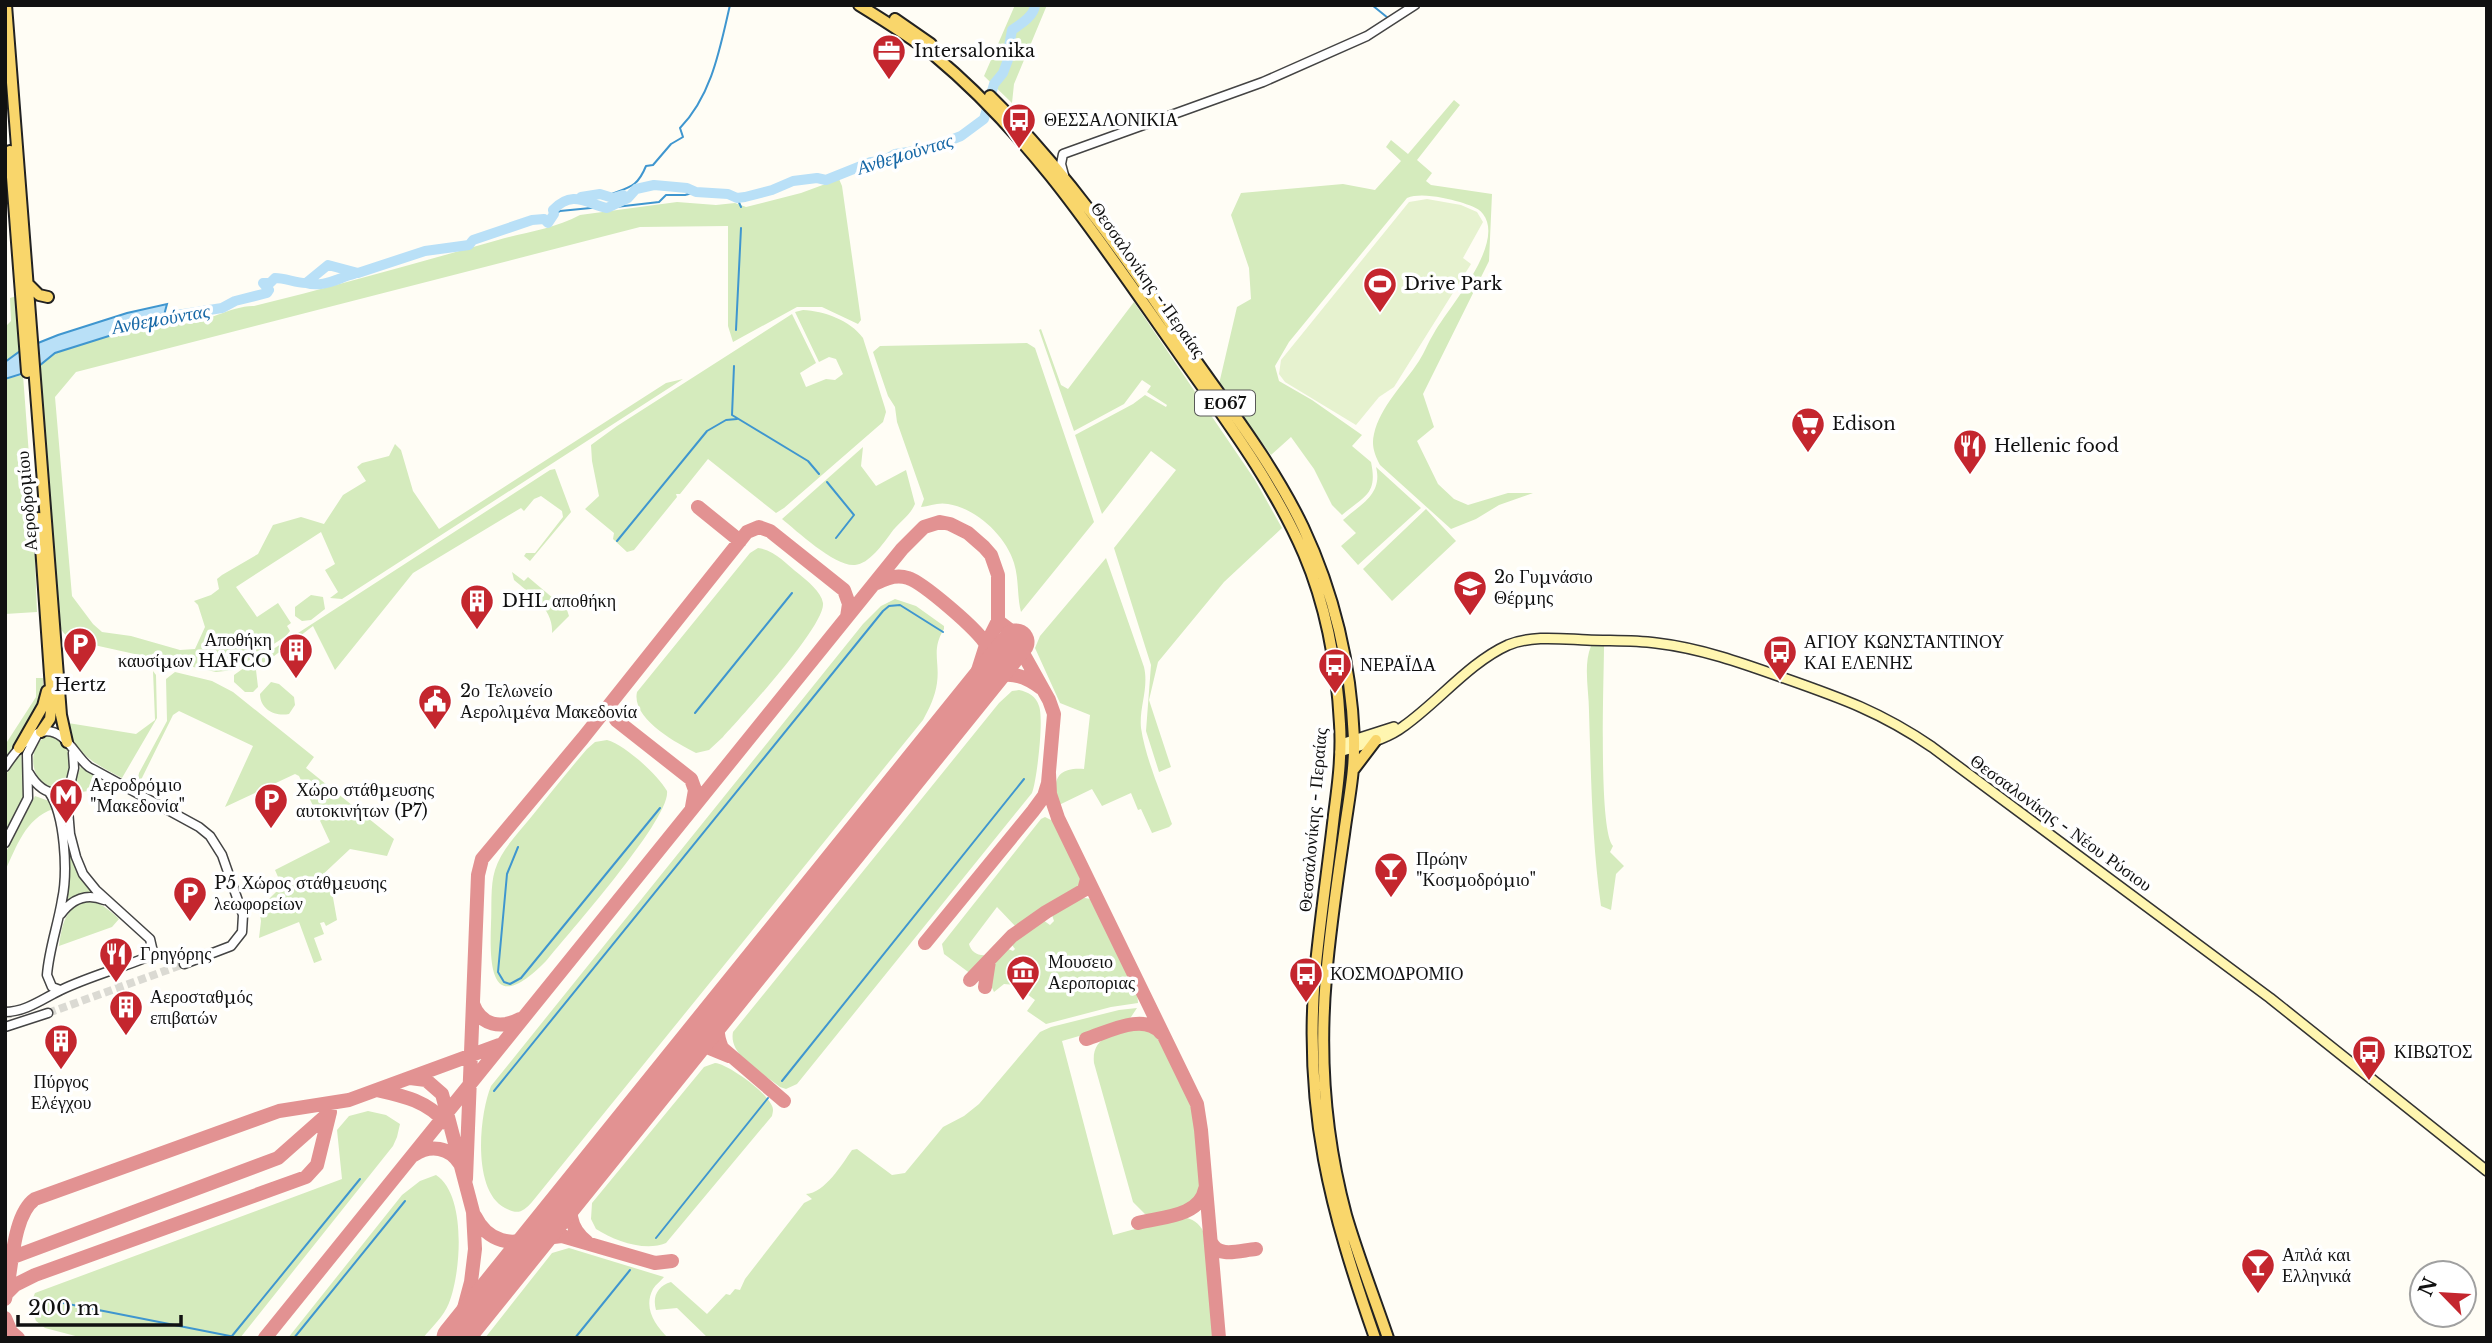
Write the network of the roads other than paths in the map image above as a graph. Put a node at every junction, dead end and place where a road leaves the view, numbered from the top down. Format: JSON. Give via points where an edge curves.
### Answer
{"nodes":[{"id":1,"x":6,"y":5,"type":"edge"},
{"id":2,"x":859,"y":5,"type":"edge"},
{"id":3,"x":872,"y":5,"type":"edge"},
{"id":4,"x":1415,"y":5,"type":"edge"},
{"id":5,"x":5,"y":82,"type":"edge"},
{"id":6,"x":980,"y":91,"type":"junction"},
{"id":7,"x":1002,"y":114,"type":"junction"},
{"id":8,"x":1045,"y":154,"type":"junction"},
{"id":9,"x":1063,"y":154,"type":"junction"},
{"id":10,"x":1065,"y":178,"type":"junction"},
{"id":11,"x":28,"y":284,"type":"junction"},
{"id":12,"x":48,"y":297,"type":"dead end"},
{"id":13,"x":29,"y":340,"type":"junction"},
{"id":14,"x":31,"y":373,"type":"junction"},
{"id":15,"x":50,"y":682,"type":"junction"},
{"id":16,"x":1409,"y":722,"type":"junction"},
{"id":17,"x":39,"y":734,"type":"junction"},
{"id":18,"x":1376,"y":740,"type":"junction"},
{"id":19,"x":1354,"y":743,"type":"junction"},
{"id":20,"x":69,"y":746,"type":"junction"},
{"id":21,"x":19,"y":748,"type":"junction"},
{"id":22,"x":1341,"y":748,"type":"junction"},
{"id":23,"x":5,"y":767,"type":"edge"},
{"id":24,"x":27,"y":767,"type":"junction"},
{"id":25,"x":1352,"y":775,"type":"junction"},
{"id":26,"x":69,"y":783,"type":"junction"},
{"id":27,"x":49,"y":792,"type":"junction"},
{"id":28,"x":5,"y":843,"type":"edge"},
{"id":29,"x":105,"y":900,"type":"junction"},
{"id":30,"x":57,"y":919,"type":"junction"},
{"id":31,"x":184,"y":964,"type":"tunnel mouth"},
{"id":32,"x":60,"y":990,"type":"junction"},
{"id":33,"x":5,"y":1012,"type":"edge"},
{"id":34,"x":48,"y":1013,"type":"tunnel mouth"},
{"id":35,"x":5,"y":1027,"type":"edge"},
{"id":36,"x":2487,"y":1171,"type":"edge"},
{"id":37,"x":1375,"y":1338,"type":"edge"},
{"id":38,"x":1388,"y":1338,"type":"edge"}],
"edges":[{"from":1,"to":11,"type":"main road","name":"Αεροδρομίου"},
{"from":2,"to":6,"type":"main road","name":"Θεσσαλονίκης - Περαίας","number":"ΕΟ67"},
{"from":3,"to":6,"type":"main road","name":"Θεσσαλονίκης - Περαίας","number":"ΕΟ67","via":[[918,35]]},
{"from":4,"to":9,"type":"street","via":[[1385,27],[1264,82]]},
{"from":5,"to":13,"type":"main road","name":"Αεροδρομίου"},
{"from":6,"to":7,"type":"main road","name":"Θεσσαλονίκης - Περαίας","number":"ΕΟ67"},
{"from":7,"to":8,"type":"main road","name":"Θεσσαλονίκης - Περαίας","number":"ΕΟ67"},
{"from":7,"to":22,"type":"main road","name":"Θεσσαλονίκης - Περαίας","number":"ΕΟ67","via":[[1100,239],[1255,462],[1284,513],[1309,566],[1326,621],[1337,683]]},
{"from":8,"to":9,"type":"main road"},
{"from":8,"to":10,"type":"main road","name":"Θεσσαλονίκης - Περαίας","number":"ΕΟ67"},
{"from":9,"to":10,"type":"street"},
{"from":10,"to":19,"type":"main road","name":"Θεσσαλονίκης - Περαίας","number":"ΕΟ67","via":[[1170,323],[1298,517],[1340,636]]},
{"from":11,"to":12,"type":"main road"},
{"from":11,"to":13,"type":"main road","name":"Αεροδρομίου"},
{"from":13,"to":14,"type":"main road","name":"Αεροδρομίου"},
{"from":14,"to":15,"type":"main road","name":"Αεροδρομίου"},
{"from":14,"to":20,"type":"main road","name":"Αεροδρομίου","via":[[61,715]]},
{"from":15,"to":17,"type":"main road","name":"Αεροδρομίου","via":[[51,716]]},
{"from":15,"to":21,"type":"main road","via":[[43,706]]},
{"from":16,"to":18,"type":"main road","name":"Θεσσαλονίκης - Νέου Ρύσιου"},
{"from":16,"to":19,"type":"main road","name":"Θεσσαλονίκης - Νέου Ρύσιου"},
{"from":16,"to":36,"type":"main road","name":"Θεσσαλονίκης - Νέου Ρύσιου","via":[[1498,650],[1517,642],[1549,639],[1655,643],[1702,652],[1838,695],[1889,719],[1932,747],[2199,944]]},
{"from":17,"to":20,"type":"street","via":[[54,732]]},
{"from":17,"to":21,"type":"street"},
{"from":17,"to":24,"type":"street","via":[[28,751]]},
{"from":18,"to":19,"type":"main road","name":"Θεσσαλονίκης - Νέου Ρύσιου"},
{"from":18,"to":25,"type":"main road"},
{"from":19,"to":22,"type":"main road","name":"Θεσσαλονίκης - Νέου Ρύσιου"},
{"from":19,"to":25,"type":"main road","name":"Θεσσαλονίκης - Περαίας"},
{"from":20,"to":26,"type":"street","via":[[74,768]]},
{"from":20,"to":31,"type":"street","via":[[103,776],[205,831],[218,848],[244,920],[239,939]]},
{"from":21,"to":23,"type":"street"},
{"from":22,"to":37,"type":"main road","name":"Θεσσαλονίκης - Περαίας","via":[[1315,971],[1312,1079],[1330,1195]]},
{"from":24,"to":27,"type":"street","via":[[36,783]]},
{"from":24,"to":28,"type":"street","via":[[28,798]]},
{"from":25,"to":38,"type":"main road","name":"Θεσσαλονίκης - Περαίας","via":[[1325,986],[1324,1084],[1346,1213]]},
{"from":26,"to":27,"type":"street","via":[[59,793]]},
{"from":26,"to":29,"type":"street","via":[[75,853],[83,874]]},
{"from":27,"to":30,"type":"street","via":[[59,810],[63,850],[64,890]]},
{"from":29,"to":30,"type":"street","via":[[77,899]]},
{"from":29,"to":32,"type":"street","via":[[150,939],[153,952]]},
{"from":30,"to":32,"type":"street","via":[[47,975],[52,987]]},
{"from":32,"to":33,"type":"street"},
{"from":34,"to":35,"type":"street"}]}
